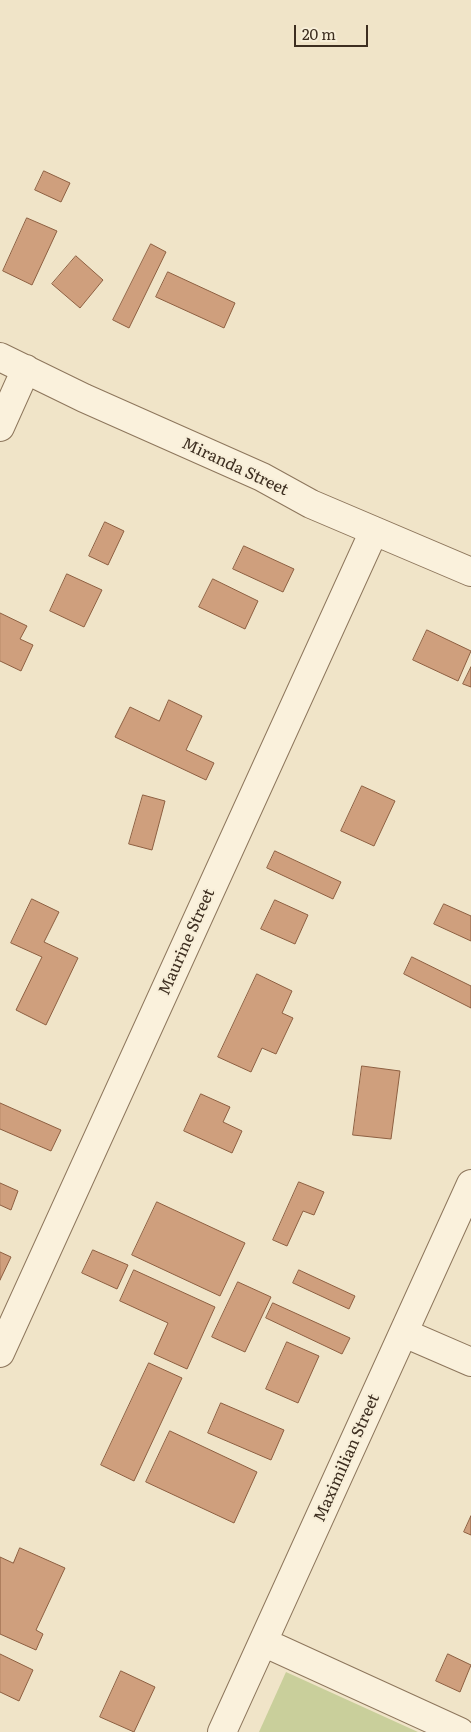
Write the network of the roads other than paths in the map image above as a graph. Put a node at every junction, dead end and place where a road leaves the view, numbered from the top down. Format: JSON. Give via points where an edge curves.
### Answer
{"nodes":[{"id":1,"x":0,"y":357,"type":"edge"},
{"id":2,"x":26,"y":369,"type":"junction"},
{"id":3,"x":0,"y":427,"type":"edge"},
{"id":4,"x":374,"y":531,"type":"junction"},
{"id":5,"x":471,"y":572,"type":"edge"},
{"id":6,"x":471,"y":1184,"type":"edge"},
{"id":7,"x":404,"y":1333,"type":"junction"},
{"id":8,"x":0,"y":1353,"type":"edge"},
{"id":9,"x":471,"y":1362,"type":"edge"},
{"id":10,"x":263,"y":1642,"type":"junction"},
{"id":11,"x":222,"y":1732,"type":"edge"},
{"id":12,"x":460,"y":1732,"type":"edge"}],
"edges":[{"from":1,"to":2,"type":"street","name":"Miranda Street"},
{"from":2,"to":3,"type":"street"},
{"from":2,"to":4,"type":"street","name":"Miranda Street","via":[[262,476],[311,504]]},
{"from":4,"to":5,"type":"street","name":"Miranda Street"},
{"from":4,"to":8,"type":"street","name":"Maurine Street"},
{"from":6,"to":7,"type":"street","name":"Maximilian Street"},
{"from":7,"to":9,"type":"street"},
{"from":7,"to":10,"type":"street","name":"Maximilian Street"},
{"from":10,"to":11,"type":"street","name":"Maximilian Street"},
{"from":10,"to":12,"type":"street"}]}
